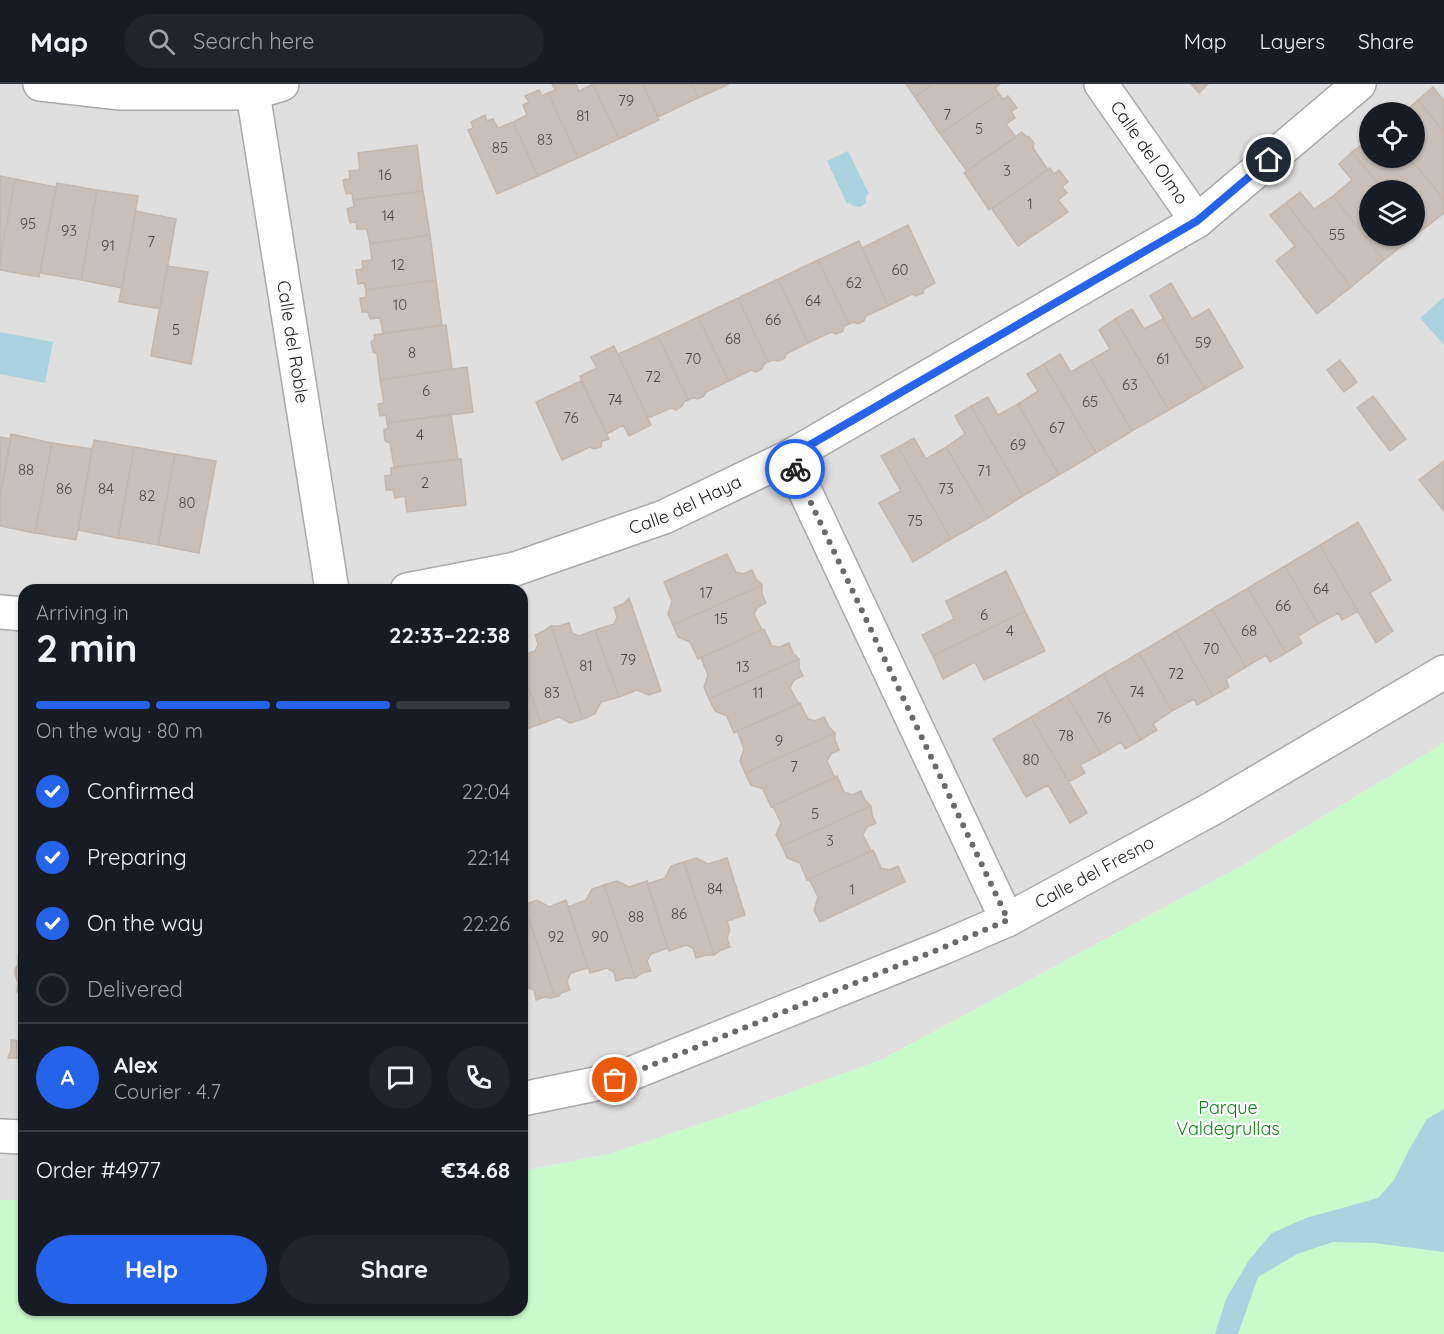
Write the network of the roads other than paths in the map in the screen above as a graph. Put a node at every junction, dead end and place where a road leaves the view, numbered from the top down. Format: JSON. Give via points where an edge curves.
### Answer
{"nodes":[{"id":1,"x":40,"y":84,"type":"edge"},
{"id":2,"x":1101,"y":84,"type":"edge"},
{"id":3,"x":1359,"y":84,"type":"edge"},
{"id":4,"x":268,"y":88,"type":"edge"},
{"id":5,"x":1197,"y":221,"type":"junction"},
{"id":6,"x":789,"y":457,"type":"junction"},
{"id":7,"x":331,"y":584,"type":"edge"},
{"id":8,"x":438,"y":584,"type":"edge"},
{"id":9,"x":0,"y":612,"type":"edge"},
{"id":10,"x":18,"y":614,"type":"edge"},
{"id":11,"x":1444,"y":672,"type":"edge"},
{"id":12,"x":1008,"y":920,"type":"junction"},
{"id":13,"x":528,"y":1098,"type":"edge"},
{"id":14,"x":0,"y":1136,"type":"edge"},
{"id":15,"x":18,"y":1137,"type":"edge"}],
"edges":[{"from":1,"to":4,"type":"street","via":[[121,93]]},
{"from":2,"to":5,"type":"street","name":"Calle del Olmo"},
{"from":3,"to":5,"type":"street","name":"Calle del Haya"},
{"from":4,"to":7,"type":"street","name":"Calle del Roble"},
{"from":5,"to":6,"type":"street","name":"Calle del Haya"},
{"from":6,"to":8,"type":"street","name":"Calle del Haya","via":[[664,517],[515,569]]},
{"from":6,"to":12,"type":"street"},
{"from":9,"to":10,"type":"street"},
{"from":11,"to":12,"type":"street","name":"Calle del Fresno","via":[[1215,807]]},
{"from":12,"to":13,"type":"street","name":"Calle del Fresno","via":[[615,1080]]},
{"from":14,"to":15,"type":"street"}]}
